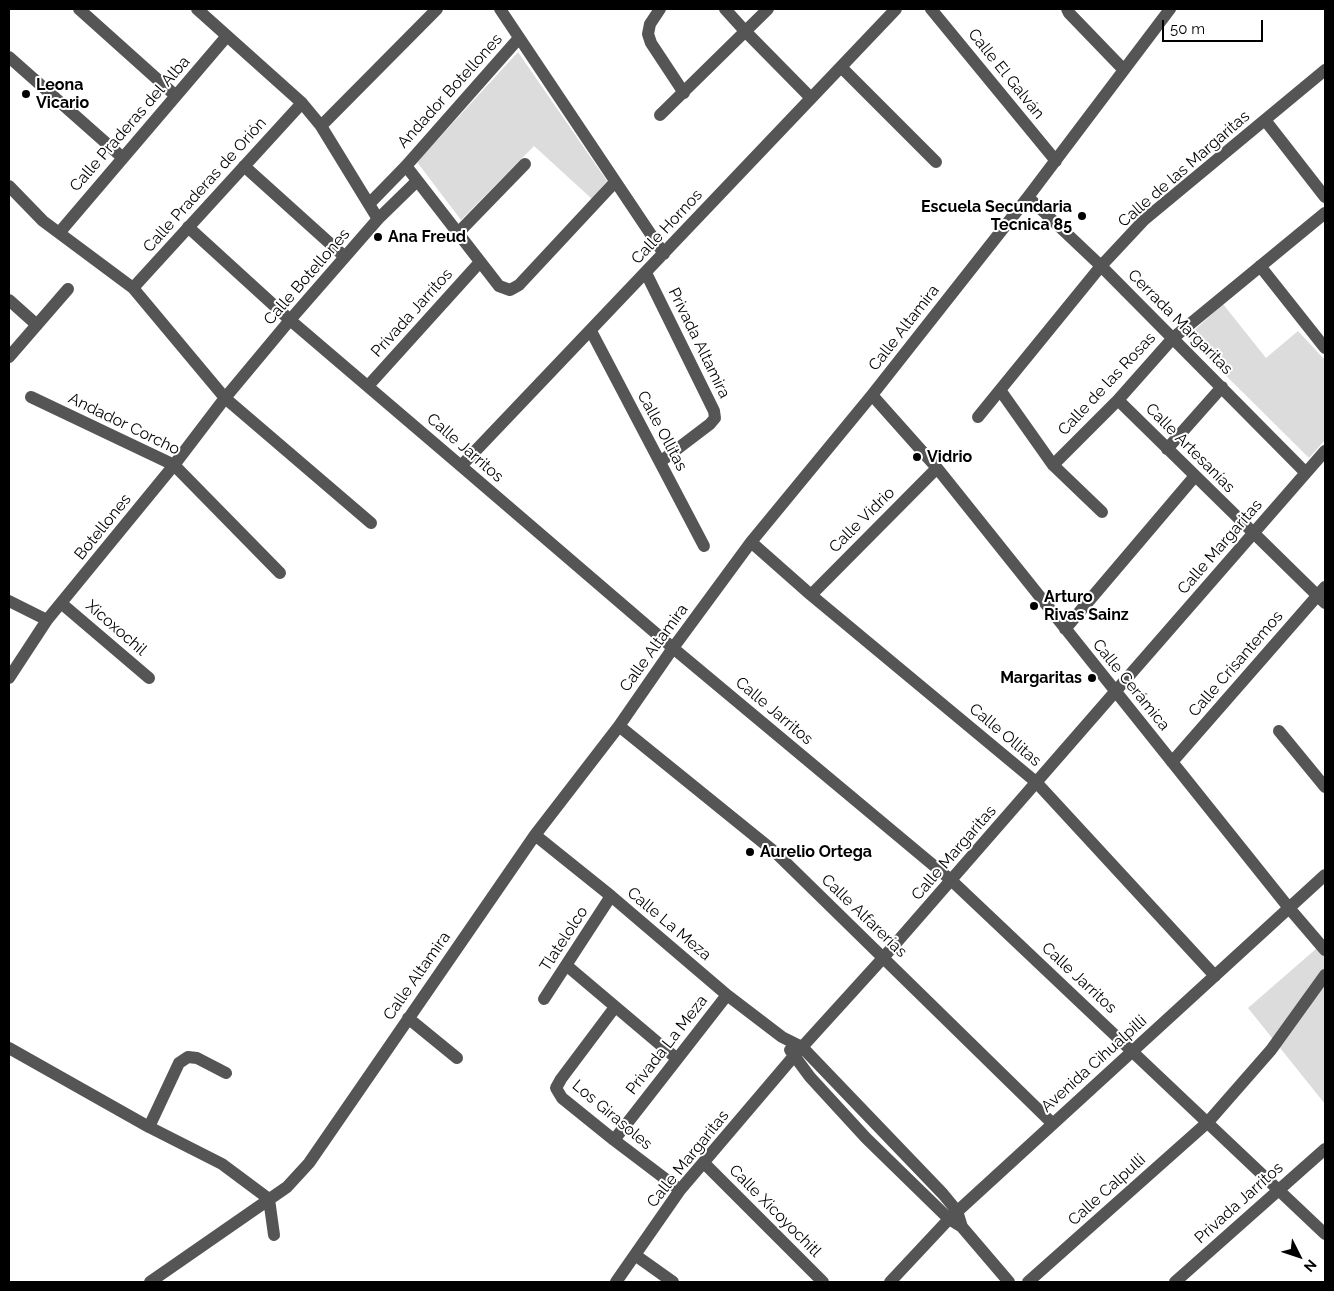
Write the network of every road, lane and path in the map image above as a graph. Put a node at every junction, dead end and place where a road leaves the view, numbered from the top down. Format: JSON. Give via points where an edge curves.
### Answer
{"nodes":[{"id":1,"x":79,"y":9,"type":"edge"},
{"id":2,"x":197,"y":9,"type":"edge"},
{"id":3,"x":437,"y":9,"type":"edge"},
{"id":4,"x":500,"y":9,"type":"edge"},
{"id":5,"x":660,"y":9,"type":"edge"},
{"id":6,"x":725,"y":9,"type":"edge"},
{"id":7,"x":768,"y":9,"type":"edge"},
{"id":8,"x":896,"y":9,"type":"edge"},
{"id":9,"x":931,"y":9,"type":"edge"},
{"id":10,"x":1067,"y":9,"type":"edge"},
{"id":11,"x":1170,"y":9,"type":"edge"},
{"id":12,"x":745,"y":31,"type":"junction"},
{"id":13,"x":227,"y":36,"type":"junction"},
{"id":14,"x":520,"y":38,"type":"junction"},
{"id":15,"x":9,"y":58,"type":"edge"},
{"id":16,"x":841,"y":67,"type":"junction"},
{"id":17,"x":1124,"y":70,"type":"junction"},
{"id":18,"x":1325,"y":70,"type":"edge"},
{"id":19,"x":684,"y":93,"type":"junction"},
{"id":20,"x":176,"y":96,"type":"junction"},
{"id":21,"x":811,"y":98,"type":"junction"},
{"id":22,"x":302,"y":103,"type":"junction"},
{"id":23,"x":660,"y":115,"type":"dead end"},
{"id":24,"x":1265,"y":120,"type":"junction"},
{"id":25,"x":321,"y":126,"type":"junction"},
{"id":26,"x":123,"y":158,"type":"junction"},
{"id":27,"x":1056,"y":161,"type":"junction"},
{"id":28,"x":936,"y":162,"type":"dead end"},
{"id":29,"x":526,"y":164,"type":"dead end"},
{"id":30,"x":244,"y":166,"type":"junction"},
{"id":31,"x":406,"y":166,"type":"junction"},
{"id":32,"x":417,"y":181,"type":"junction"},
{"id":33,"x":615,"y":182,"type":"junction"},
{"id":34,"x":9,"y":186,"type":"edge"},
{"id":35,"x":1028,"y":197,"type":"junction"},
{"id":36,"x":1325,"y":197,"type":"edge"},
{"id":37,"x":369,"y":204,"type":"junction"},
{"id":38,"x":1325,"y":213,"type":"edge"},
{"id":39,"x":378,"y":219,"type":"junction"},
{"id":40,"x":188,"y":227,"type":"junction"},
{"id":41,"x":59,"y":232,"type":"junction"},
{"id":42,"x":458,"y":233,"type":"junction"},
{"id":43,"x":664,"y":254,"type":"junction"},
{"id":44,"x":345,"y":257,"type":"junction"},
{"id":45,"x":480,"y":262,"type":"junction"},
{"id":46,"x":1101,"y":266,"type":"junction"},
{"id":47,"x":1260,"y":266,"type":"junction"},
{"id":48,"x":646,"y":273,"type":"junction"},
{"id":49,"x":133,"y":288,"type":"junction"},
{"id":50,"x":68,"y":289,"type":"dead end"},
{"id":51,"x":9,"y":300,"type":"edge"},
{"id":52,"x":290,"y":320,"type":"junction"},
{"id":53,"x":37,"y":325,"type":"junction"},
{"id":54,"x":591,"y":330,"type":"junction"},
{"id":55,"x":1173,"y":338,"type":"junction"},
{"id":56,"x":1325,"y":348,"type":"edge"},
{"id":57,"x":9,"y":357,"type":"edge"},
{"id":58,"x":368,"y":386,"type":"junction"},
{"id":59,"x":1222,"y":388,"type":"junction"},
{"id":60,"x":1000,"y":390,"type":"junction"},
{"id":61,"x":872,"y":395,"type":"junction"},
{"id":62,"x":31,"y":397,"type":"dead end"},
{"id":63,"x":225,"y":398,"type":"junction"},
{"id":64,"x":1118,"y":400,"type":"junction"},
{"id":65,"x":978,"y":417,"type":"dead end"},
{"id":66,"x":1167,"y":449,"type":"junction"},
{"id":67,"x":1325,"y":451,"type":"edge"},
{"id":68,"x":660,"y":462,"type":"junction"},
{"id":69,"x":174,"y":465,"type":"junction"},
{"id":70,"x":1053,"y":465,"type":"junction"},
{"id":71,"x":461,"y":466,"type":"junction"},
{"id":72,"x":937,"y":468,"type":"junction"},
{"id":73,"x":1306,"y":473,"type":"junction"},
{"id":74,"x":1195,"y":476,"type":"junction"},
{"id":75,"x":1102,"y":512,"type":"dead end"},
{"id":76,"x":371,"y":523,"type":"dead end"},
{"id":77,"x":1254,"y":533,"type":"junction"},
{"id":78,"x":752,"y":542,"type":"junction"},
{"id":79,"x":704,"y":546,"type":"dead end"},
{"id":80,"x":280,"y":573,"type":"dead end"},
{"id":81,"x":811,"y":595,"type":"junction"},
{"id":82,"x":1323,"y":596,"type":"edge"},
{"id":83,"x":9,"y":601,"type":"edge"},
{"id":84,"x":61,"y":603,"type":"junction"},
{"id":85,"x":47,"y":620,"type":"junction"},
{"id":86,"x":1065,"y":629,"type":"junction"},
{"id":87,"x":673,"y":648,"type":"junction"},
{"id":88,"x":9,"y":678,"type":"edge"},
{"id":89,"x":149,"y":678,"type":"dead end"},
{"id":90,"x":1116,"y":692,"type":"junction"},
{"id":91,"x":619,"y":726,"type":"junction"},
{"id":92,"x":1279,"y":730,"type":"dead end"},
{"id":93,"x":1172,"y":762,"type":"junction"},
{"id":94,"x":1036,"y":782,"type":"junction"},
{"id":95,"x":1325,"y":787,"type":"edge"},
{"id":96,"x":535,"y":835,"type":"junction"},
{"id":97,"x":1325,"y":875,"type":"edge"},
{"id":98,"x":951,"y":880,"type":"junction"},
{"id":99,"x":611,"y":896,"type":"junction"},
{"id":100,"x":1289,"y":908,"type":"junction"},
{"id":101,"x":1325,"y":950,"type":"edge"},
{"id":102,"x":883,"y":958,"type":"junction"},
{"id":103,"x":566,"y":965,"type":"junction"},
{"id":104,"x":1325,"y":975,"type":"edge"},
{"id":105,"x":1215,"y":976,"type":"junction"},
{"id":106,"x":727,"y":994,"type":"junction"},
{"id":107,"x":544,"y":999,"type":"dead end"},
{"id":108,"x":615,"y":1007,"type":"junction"},
{"id":109,"x":408,"y":1018,"type":"junction"},
{"id":110,"x":9,"y":1048,"type":"edge"},
{"id":111,"x":1132,"y":1051,"type":"junction"},
{"id":112,"x":798,"y":1052,"type":"junction"},
{"id":113,"x":457,"y":1058,"type":"dead end"},
{"id":114,"x":676,"y":1058,"type":"junction"},
{"id":115,"x":226,"y":1073,"type":"dead end"},
{"id":116,"x":1208,"y":1122,"type":"junction"},
{"id":117,"x":1053,"y":1124,"type":"junction"},
{"id":118,"x":149,"y":1127,"type":"junction"},
{"id":119,"x":614,"y":1140,"type":"junction"},
{"id":120,"x":1325,"y":1149,"type":"edge"},
{"id":121,"x":704,"y":1163,"type":"junction"},
{"id":122,"x":680,"y":1190,"type":"junction"},
{"id":123,"x":1279,"y":1190,"type":"junction"},
{"id":124,"x":269,"y":1199,"type":"junction"},
{"id":125,"x":953,"y":1215,"type":"junction"},
{"id":126,"x":1325,"y":1234,"type":"edge"},
{"id":127,"x":274,"y":1235,"type":"dead end"},
{"id":128,"x":635,"y":1255,"type":"junction"},
{"id":129,"x":150,"y":1282,"type":"edge"},
{"id":130,"x":616,"y":1282,"type":"edge"},
{"id":131,"x":673,"y":1282,"type":"edge"},
{"id":132,"x":823,"y":1282,"type":"edge"},
{"id":133,"x":890,"y":1282,"type":"edge"},
{"id":134,"x":1009,"y":1282,"type":"edge"},
{"id":135,"x":1028,"y":1282,"type":"edge"},
{"id":136,"x":1175,"y":1282,"type":"edge"}],
"edges":[{"from":1,"to":20,"type":"street"},
{"from":2,"to":13,"type":"street"},
{"from":3,"to":25,"type":"street"},
{"from":4,"to":14,"type":"street"},
{"from":5,"to":19,"type":"street","via":[[650,24],[648,34]]},
{"from":6,"to":12,"type":"street"},
{"from":7,"to":12,"type":"street"},
{"from":8,"to":16,"type":"street","name":"Calle Hornos"},
{"from":9,"to":27,"type":"street","name":"Calle El Galván"},
{"from":10,"to":17,"type":"street"},
{"from":11,"to":17,"type":"street","name":"Calle Altamira"},
{"from":12,"to":19,"type":"street"},
{"from":12,"to":21,"type":"street"},
{"from":13,"to":20,"type":"street","name":"Calle Praderas del Alba"},
{"from":13,"to":22,"type":"street"},
{"from":14,"to":31,"type":"street","name":"Andador Botellones"},
{"from":14,"to":33,"type":"street"},
{"from":15,"to":26,"type":"street"},
{"from":16,"to":21,"type":"street","name":"Calle Hornos"},
{"from":16,"to":28,"type":"street"},
{"from":17,"to":27,"type":"street","name":"Calle Altamira"},
{"from":18,"to":24,"type":"street","name":"Calle de las Margaritas"},
{"from":19,"to":23,"type":"street"},
{"from":20,"to":26,"type":"street","name":"Calle Praderas del Alba"},
{"from":21,"to":43,"type":"street","name":"Calle Hornos"},
{"from":22,"to":25,"type":"street"},
{"from":22,"to":30,"type":"street","name":"Calle Praderas de Orión"},
{"from":24,"to":36,"type":"street"},
{"from":24,"to":46,"type":"street","name":"Calle de las Margaritas","via":[[1144,220]]},
{"from":25,"to":37,"type":"street"},
{"from":26,"to":41,"type":"street","name":"Calle Praderas del Alba"},
{"from":27,"to":35,"type":"street","name":"Calle Altamira"},
{"from":29,"to":42,"type":"street"},
{"from":30,"to":40,"type":"street","name":"Calle Praderas de Orión"},
{"from":30,"to":44,"type":"street"},
{"from":31,"to":32,"type":"street"},
{"from":31,"to":37,"type":"street"},
{"from":32,"to":39,"type":"street","name":"Calle Botellones"},
{"from":32,"to":42,"type":"street"},
{"from":33,"to":43,"type":"street"},
{"from":33,"to":45,"type":"street","via":[[519,285],[510,290],[499,286]]},
{"from":34,"to":41,"type":"street","via":[[43,221]]},
{"from":35,"to":46,"type":"street","name":"Cerrada Margaritas"},
{"from":35,"to":61,"type":"street","name":"Calle Altamira"},
{"from":37,"to":39,"type":"street"},
{"from":38,"to":47,"type":"street","name":"Calle de las Rosas"},
{"from":39,"to":44,"type":"street","name":"Calle Botellones"},
{"from":40,"to":49,"type":"street","name":"Calle Praderas de Orión"},
{"from":40,"to":52,"type":"street","name":"Calle Jarritos"},
{"from":41,"to":49,"type":"street"},
{"from":42,"to":45,"type":"street"},
{"from":43,"to":48,"type":"street","name":"Calle Hornos"},
{"from":44,"to":52,"type":"street","name":"Calle Botellones"},
{"from":45,"to":58,"type":"street","name":"Privada Jarritos"},
{"from":46,"to":55,"type":"street","name":"Cerrada Margaritas"},
{"from":46,"to":60,"type":"street","name":"Calle de las Margaritas"},
{"from":47,"to":55,"type":"street","name":"Calle de las Rosas"},
{"from":47,"to":56,"type":"street"},
{"from":48,"to":54,"type":"street","name":"Calle Hornos"},
{"from":48,"to":68,"type":"street","name":"Privada Altamira","via":[[715,418]]},
{"from":49,"to":63,"type":"street"},
{"from":50,"to":53,"type":"street"},
{"from":51,"to":53,"type":"street"},
{"from":52,"to":58,"type":"street","name":"Calle Jarritos"},
{"from":52,"to":63,"type":"street","name":"Calle Botellones"},
{"from":53,"to":57,"type":"street"},
{"from":54,"to":68,"type":"street","name":"Calle Ollitas"},
{"from":54,"to":71,"type":"street","name":"Calle Hornos"},
{"from":55,"to":59,"type":"street","name":"Cerrada Margaritas"},
{"from":55,"to":64,"type":"street","name":"Calle de las Rosas"},
{"from":58,"to":71,"type":"street","name":"Calle Jarritos"},
{"from":59,"to":66,"type":"street"},
{"from":59,"to":73,"type":"street","name":"Cerrada Margaritas"},
{"from":60,"to":65,"type":"street","name":"Calle de las Margaritas"},
{"from":60,"to":70,"type":"street"},
{"from":61,"to":72,"type":"street","name":"Calle Cerámica"},
{"from":61,"to":78,"type":"street","name":"Calle Altamira"},
{"from":62,"to":69,"type":"street","name":"Andador Corcho"},
{"from":63,"to":69,"type":"street","name":"Botellones"},
{"from":63,"to":76,"type":"street"},
{"from":64,"to":66,"type":"street","name":"Calle Artesanías"},
{"from":64,"to":70,"type":"street","name":"Calle de las Rosas"},
{"from":66,"to":74,"type":"street","name":"Calle Artesanías"},
{"from":67,"to":73,"type":"street","name":"Calle Margaritas"},
{"from":68,"to":79,"type":"street","name":"Calle Ollitas"},
{"from":69,"to":80,"type":"street","name":"Andador Corcho"},
{"from":69,"to":84,"type":"street","name":"Botellones"},
{"from":70,"to":75,"type":"street"},
{"from":71,"to":87,"type":"street","name":"Calle Jarritos"},
{"from":72,"to":81,"type":"street","name":"Calle Vidrio"},
{"from":72,"to":86,"type":"street","name":"Calle Cerámica"},
{"from":73,"to":77,"type":"street","name":"Calle Margaritas"},
{"from":74,"to":77,"type":"street","name":"Calle Artesanías"},
{"from":74,"to":86,"type":"street"},
{"from":77,"to":82,"type":"street","name":"Calle Artesanías"},
{"from":77,"to":90,"type":"street","name":"Calle Margaritas"},
{"from":78,"to":81,"type":"street","name":"Calle Ollitas"},
{"from":78,"to":87,"type":"street","name":"Calle Altamira"},
{"from":81,"to":94,"type":"street","name":"Calle Ollitas"},
{"from":82,"to":93,"type":"street","name":"Calle Crisantemos"},
{"from":83,"to":85,"type":"street"},
{"from":84,"to":85,"type":"street","name":"Botellones"},
{"from":84,"to":89,"type":"street","name":"Xicoxochil"},
{"from":85,"to":88,"type":"street","name":"Botellones"},
{"from":86,"to":90,"type":"street","name":"Calle Cerámica"},
{"from":87,"to":91,"type":"street","name":"Calle Altamira"},
{"from":87,"to":98,"type":"street","name":"Calle Jarritos"},
{"from":90,"to":93,"type":"street","name":"Calle Cerámica"},
{"from":90,"to":94,"type":"street","name":"Calle Margaritas"},
{"from":91,"to":96,"type":"street","name":"Calle Altamira"},
{"from":91,"to":102,"type":"street","name":"Calle Alfarerías","via":[[776,853]]},
{"from":92,"to":95,"type":"street"},
{"from":93,"to":100,"type":"street","name":"Calle Cerámica"},
{"from":94,"to":98,"type":"street","name":"Calle Margaritas"},
{"from":94,"to":105,"type":"street","name":"Calle Ollitas"},
{"from":96,"to":99,"type":"street","name":"Calle La Meza"},
{"from":96,"to":109,"type":"street","name":"Calle Altamira"},
{"from":97,"to":100,"type":"street","name":"Avenida Cihualpilli"},
{"from":98,"to":102,"type":"street","name":"Calle Margaritas"},
{"from":98,"to":111,"type":"street","name":"Calle Jarritos"},
{"from":99,"to":103,"type":"street","name":"Tlatelolco"},
{"from":99,"to":106,"type":"street","name":"Calle La Meza"},
{"from":100,"to":101,"type":"street","name":"Calle Cerámica"},
{"from":100,"to":105,"type":"street","name":"Avenida Cihualpilli"},
{"from":102,"to":112,"type":"street","name":"Calle Margaritas"},
{"from":102,"to":117,"type":"street","name":"Calle Alfarerías"},
{"from":103,"to":107,"type":"street","name":"Tlatelolco"},
{"from":103,"to":108,"type":"street"},
{"from":104,"to":116,"type":"street","name":"Calle Calpulli","via":[[1271,1050]]},
{"from":105,"to":111,"type":"street","name":"Avenida Cihualpilli"},
{"from":106,"to":112,"type":"street","name":"Calle La Meza"},
{"from":106,"to":114,"type":"street","name":"Privada La Meza"},
{"from":108,"to":114,"type":"street"},
{"from":108,"to":119,"type":"street","name":"Los Girasoles","via":[[556,1088],[562,1098]]},
{"from":109,"to":113,"type":"street"},
{"from":109,"to":124,"type":"street","name":"Calle Altamira","via":[[309,1163],[287,1187]]},
{"from":110,"to":118,"type":"street"},
{"from":111,"to":116,"type":"street","name":"Calle Jarritos"},
{"from":111,"to":117,"type":"street","name":"Avenida Cihualpilli"},
{"from":112,"to":121,"type":"street","name":"Calle Margaritas"},
{"from":112,"to":125,"type":"street","name":"Calle La Meza","via":[[943,1194]]},
{"from":114,"to":119,"type":"street","name":"Privada La Meza"},
{"from":115,"to":118,"type":"street","via":[[198,1058],[188,1058],[179,1063]]},
{"from":116,"to":123,"type":"street","name":"Calle Jarritos"},
{"from":116,"to":135,"type":"street","name":"Calle Calpulli"},
{"from":117,"to":125,"type":"street","name":"Avenida Cihualpilli"},
{"from":118,"to":124,"type":"street","via":[[222,1164]]},
{"from":119,"to":122,"type":"street","name":"Los Girasoles"},
{"from":120,"to":123,"type":"street","name":"Privada Jarritos"},
{"from":121,"to":122,"type":"street","name":"Calle Margaritas"},
{"from":121,"to":132,"type":"street","name":"Calle Xicoyochitl"},
{"from":122,"to":128,"type":"street","name":"Calle Margaritas"},
{"from":123,"to":126,"type":"street","name":"Calle Jarritos"},
{"from":123,"to":136,"type":"street","name":"Privada Jarritos"},
{"from":124,"to":127,"type":"street"},
{"from":124,"to":129,"type":"street","name":"Calle Altamira"},
{"from":125,"to":133,"type":"street","name":"Avenida Cihualpilli"},
{"from":125,"to":134,"type":"street","name":"Calle La Meza"},
{"from":128,"to":130,"type":"street","name":"Calle Margaritas"},
{"from":128,"to":131,"type":"street"}]}
